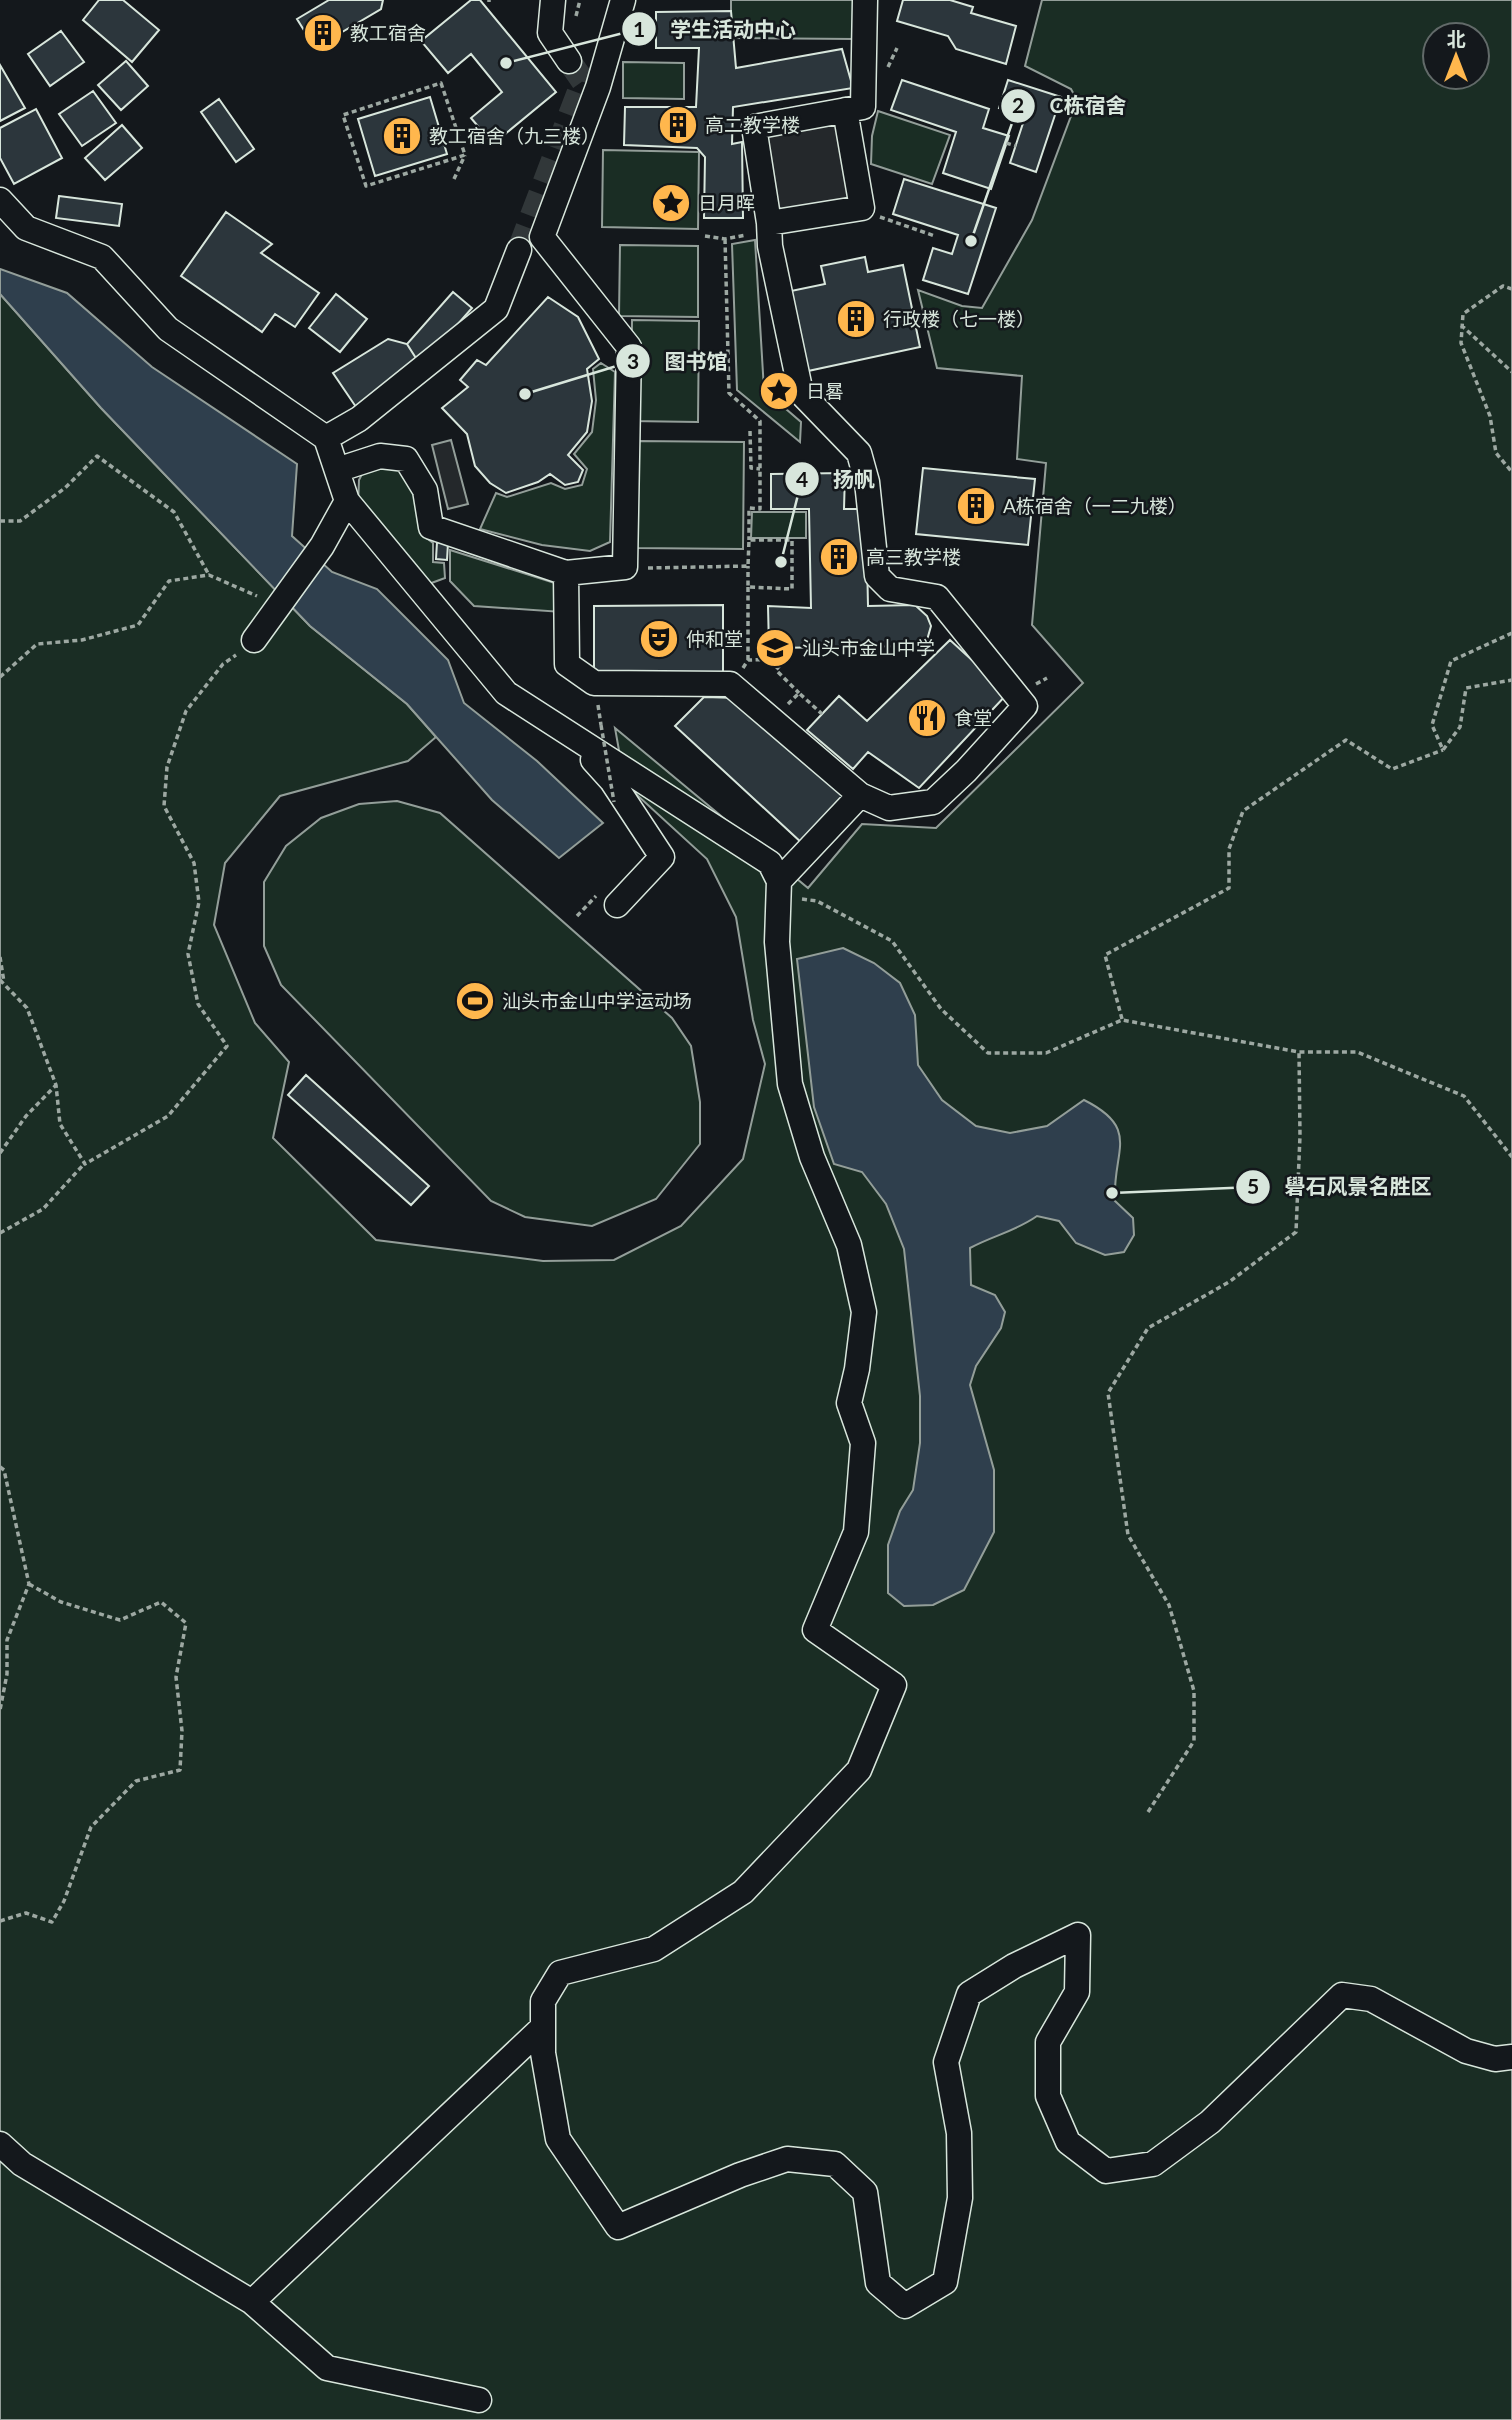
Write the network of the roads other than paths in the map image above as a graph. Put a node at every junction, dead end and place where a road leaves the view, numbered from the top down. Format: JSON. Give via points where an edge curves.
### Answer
{"nodes":[{"id":1,"x":553,"y":0,"type":"edge"},
{"id":2,"x":622,"y":0,"type":"edge"},
{"id":3,"x":865,"y":0,"type":"edge"},
{"id":4,"x":569,"y":61,"type":"tunnel mouth"},
{"id":5,"x":845,"y":110,"type":"junction"},
{"id":6,"x":0,"y":200,"type":"edge"},
{"id":7,"x":759,"y":229,"type":"junction"},
{"id":8,"x":519,"y":250,"type":"tunnel mouth"},
{"id":9,"x":326,"y":438,"type":"junction"},
{"id":10,"x":337,"y":470,"type":"junction"},
{"id":11,"x":347,"y":501,"type":"junction"},
{"id":12,"x":566,"y":573,"type":"junction"},
{"id":13,"x":254,"y":640,"type":"road end"},
{"id":14,"x":574,"y":739,"type":"junction"},
{"id":15,"x":860,"y":795,"type":"junction"},
{"id":16,"x":779,"y":888,"type":"junction"},
{"id":17,"x":611,"y":896,"type":"road end"},
{"id":18,"x":543,"y":2027,"type":"junction"},
{"id":19,"x":1512,"y":2057,"type":"edge"},
{"id":20,"x":0,"y":2144,"type":"edge"},
{"id":21,"x":252,"y":2302,"type":"junction"},
{"id":22,"x":480,"y":2400,"type":"dead end"}],
"edges":[{"from":1,"to":4,"type":"street","via":[[550,33]]},
{"from":2,"to":12,"type":"street","via":[[598,87],[542,237],[629,347],[625,567]]},
{"from":3,"to":5,"type":"street","via":[[863,107]]},
{"from":5,"to":7,"type":"street","via":[[754,127]]},
{"from":5,"to":7,"type":"street","via":[[862,208]]},
{"from":6,"to":9,"type":"street","via":[[26,228],[102,257],[169,329]]},
{"from":7,"to":15,"type":"street","via":[[770,246],[801,393],[859,453],[867,481],[877,576],[890,589],[937,597],[1025,706],[933,802],[889,808]]},
{"from":8,"to":9,"type":"street","via":[[496,309],[359,419]]},
{"from":9,"to":10,"type":"street"},
{"from":10,"to":11,"type":"street"},
{"from":10,"to":12,"type":"street","via":[[380,456],[406,459],[425,490],[431,527]]},
{"from":11,"to":13,"type":"street","via":[[322,546]]},
{"from":11,"to":14,"type":"street","via":[[506,693]]},
{"from":12,"to":15,"type":"street","via":[[567,664],[593,683],[730,684]]},
{"from":14,"to":16,"type":"street","via":[[770,863]]},
{"from":14,"to":17,"type":"street","via":[[612,781],[662,857]]},
{"from":15,"to":16,"type":"street"},
{"from":16,"to":18,"type":"street","via":[[777,942],[790,1084],[812,1157],[849,1245],[864,1312],[849,1403],[863,1443],[856,1532],[815,1630],[894,1685],[859,1770],[743,1892],[654,1949],[561,1973],[543,2001]]},
{"from":18,"to":19,"type":"street","via":[[558,2139],[618,2227],[787,2160],[835,2164],[864,2192],[878,2283],[905,2306],[945,2281],[960,2198],[959,2133],[946,2063],[969,1994],[1078,1935],[1077,1992],[1048,2042],[1048,2096],[1068,2142],[1106,2171],[1153,2164],[1210,2122],[1342,1995],[1371,1999],[1466,2051],[1495,2059]]},
{"from":18,"to":21,"type":"street"},
{"from":20,"to":21,"type":"street","via":[[22,2164]]},
{"from":21,"to":22,"type":"street","via":[[327,2368]]}]}
